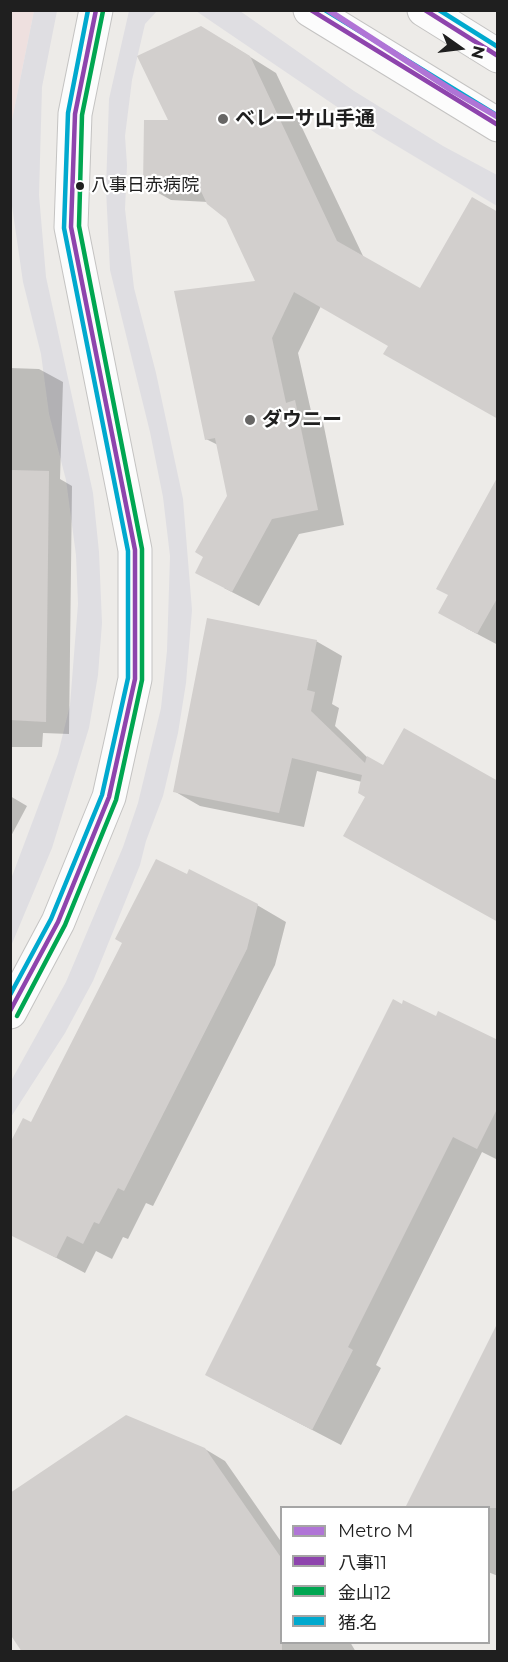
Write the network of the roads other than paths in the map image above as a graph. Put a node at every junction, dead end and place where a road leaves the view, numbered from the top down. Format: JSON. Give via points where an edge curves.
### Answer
{"nodes":[{"id":1,"x":96,"y":10,"type":"edge"},
{"id":2,"x":310,"y":10,"type":"edge"},
{"id":3,"x":424,"y":10,"type":"edge"},
{"id":4,"x":498,"y":56,"type":"edge"},
{"id":5,"x":498,"y":125,"type":"edge"},
{"id":6,"x":10,"y":1012,"type":"edge"}],
"edges":[{"from":1,"to":6,"type":"street","via":[[75,114],[71,228],[135,550],[135,679],[109,797],[58,922]]},
{"from":2,"to":5,"type":"street"},
{"from":3,"to":4,"type":"street"}]}
